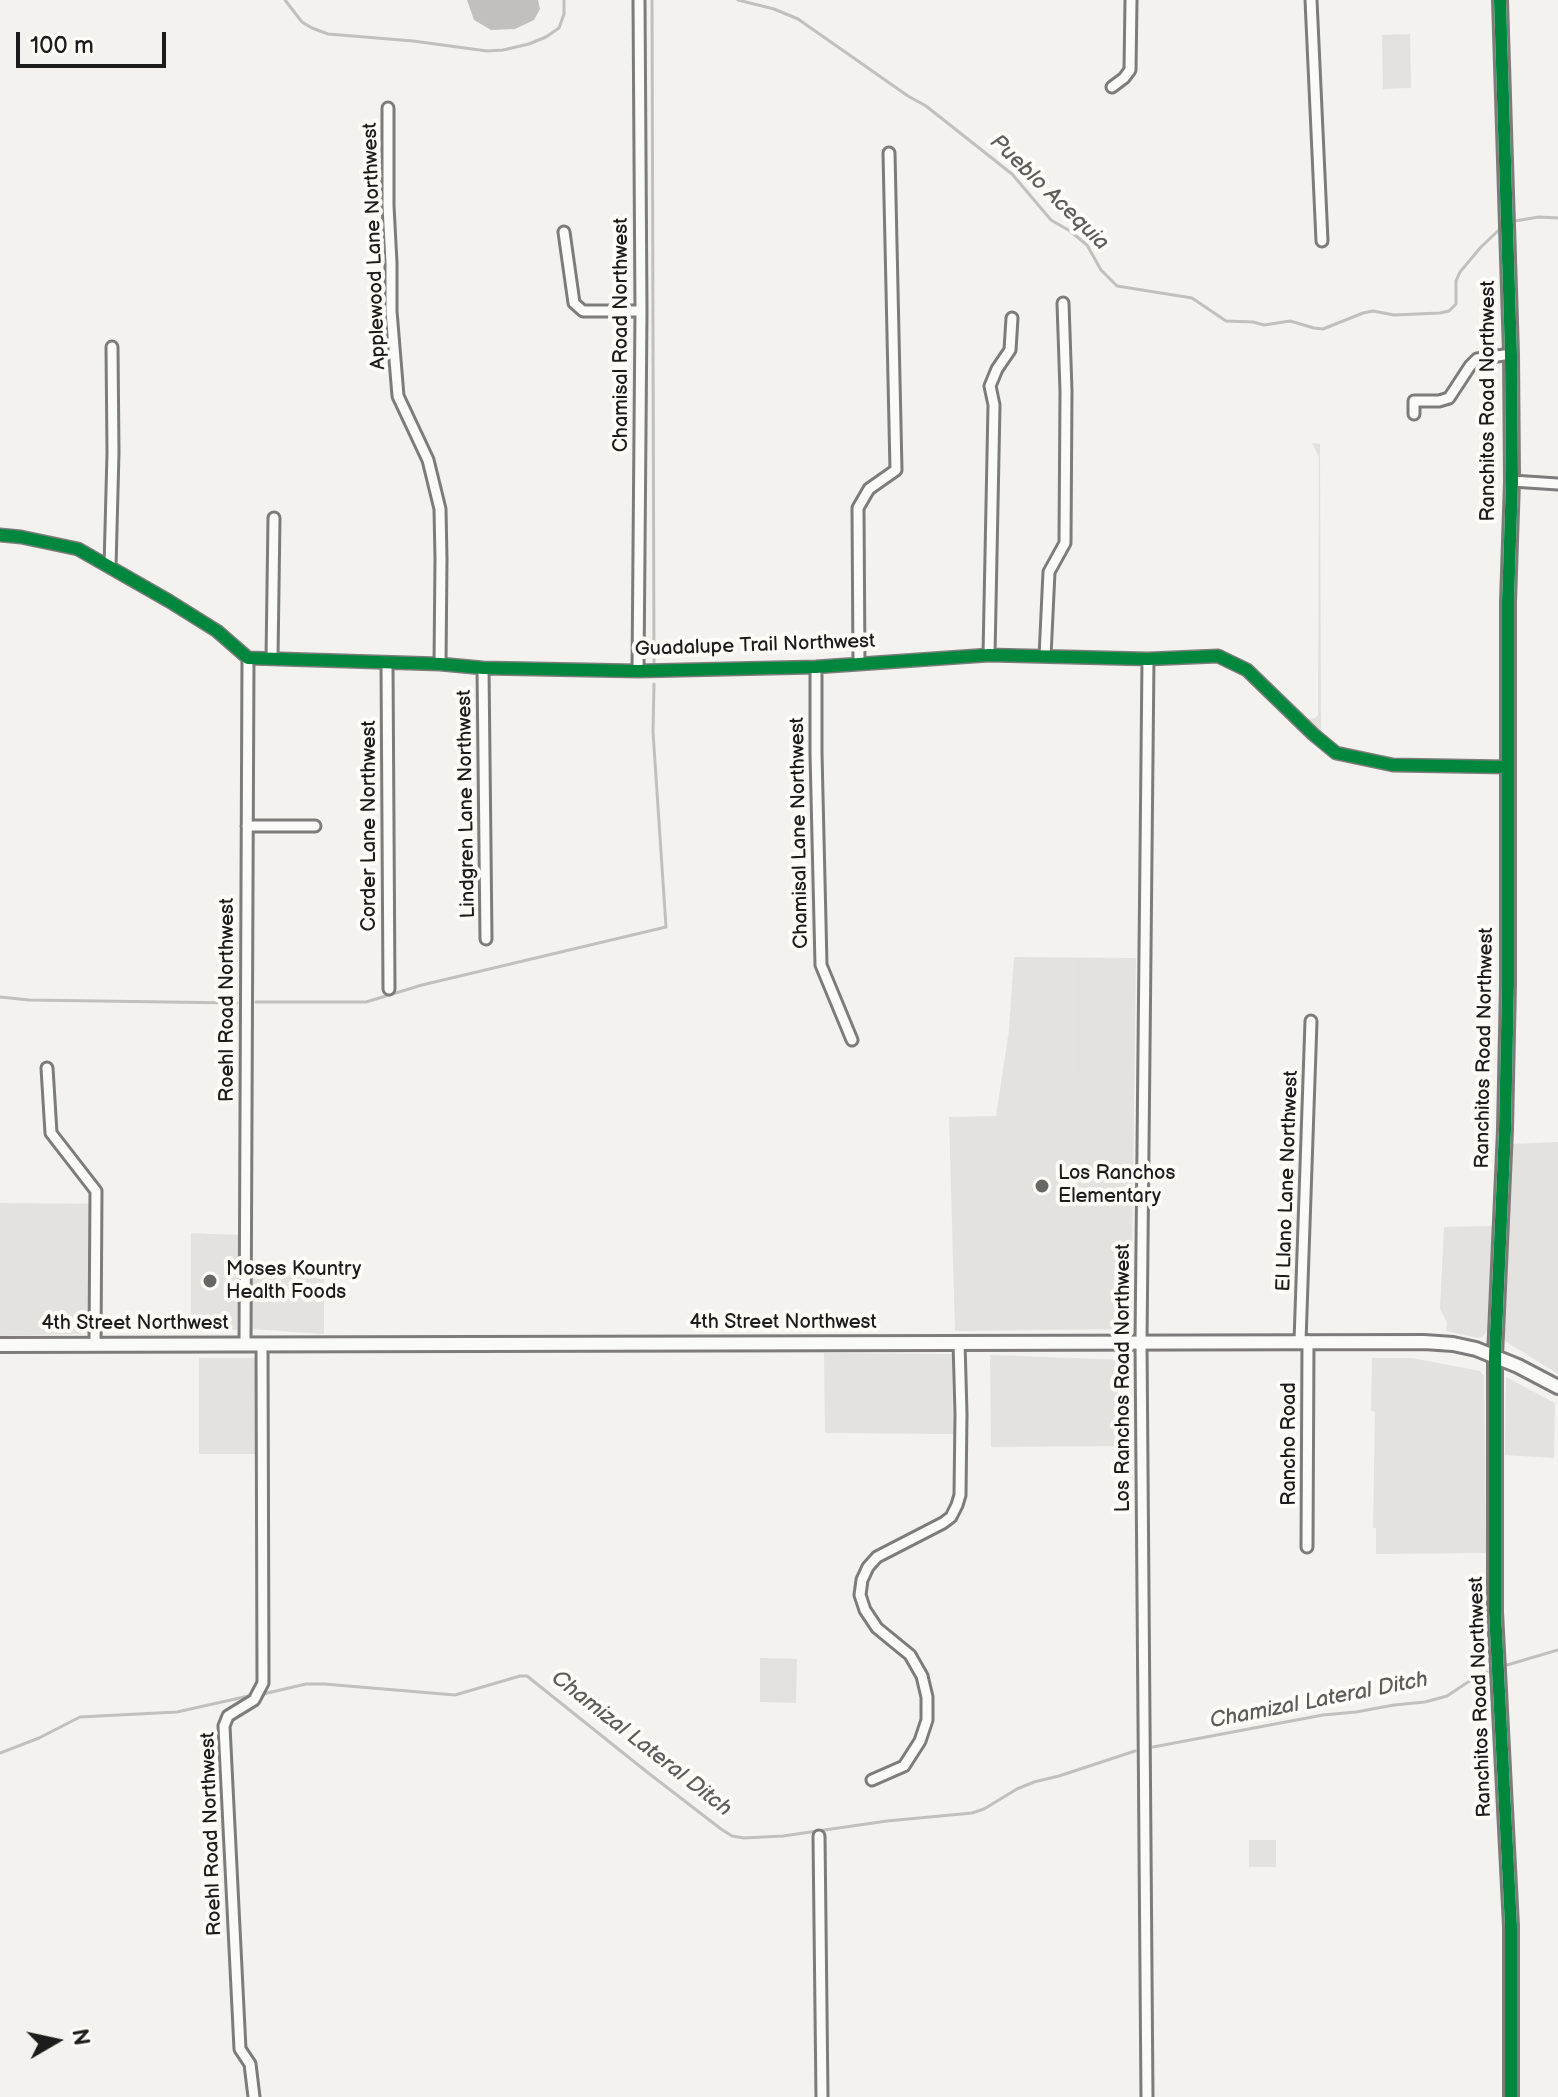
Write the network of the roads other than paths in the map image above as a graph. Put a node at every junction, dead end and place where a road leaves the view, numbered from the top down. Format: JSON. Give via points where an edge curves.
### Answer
{"nodes":[{"id":1,"x":639,"y":0,"type":"edge"},
{"id":2,"x":1131,"y":0,"type":"edge"},
{"id":3,"x":1311,"y":0,"type":"edge"},
{"id":4,"x":1500,"y":0,"type":"edge"},
{"id":5,"x":1112,"y":87,"type":"dead end"},
{"id":6,"x":388,"y":108,"type":"dead end"},
{"id":7,"x":889,"y":153,"type":"dead end"},
{"id":8,"x":564,"y":232,"type":"dead end"},
{"id":9,"x":1322,"y":241,"type":"dead end"},
{"id":10,"x":1063,"y":303,"type":"dead end"},
{"id":11,"x":641,"y":311,"type":"junction"},
{"id":12,"x":1012,"y":318,"type":"dead end"},
{"id":13,"x":112,"y":347,"type":"dead end"},
{"id":14,"x":1511,"y":354,"type":"junction"},
{"id":15,"x":1414,"y":414,"type":"dead end"},
{"id":16,"x":1512,"y":481,"type":"junction"},
{"id":17,"x":1558,"y":484,"type":"edge"},
{"id":18,"x":274,"y":518,"type":"dead end"},
{"id":19,"x":0,"y":535,"type":"edge"},
{"id":20,"x":110,"y":567,"type":"junction"},
{"id":21,"x":989,"y":655,"type":"junction"},
{"id":22,"x":1045,"y":656,"type":"junction"},
{"id":23,"x":248,"y":658,"type":"junction"},
{"id":24,"x":272,"y":658,"type":"junction"},
{"id":25,"x":1148,"y":659,"type":"junction"},
{"id":26,"x":387,"y":664,"type":"junction"},
{"id":27,"x":440,"y":664,"type":"junction"},
{"id":28,"x":859,"y":664,"type":"junction"},
{"id":29,"x":816,"y":667,"type":"junction"},
{"id":30,"x":483,"y":668,"type":"junction"},
{"id":31,"x":638,"y":671,"type":"junction"},
{"id":32,"x":1507,"y":767,"type":"junction"},
{"id":33,"x":247,"y":826,"type":"junction"},
{"id":34,"x":315,"y":826,"type":"dead end"},
{"id":35,"x":486,"y":939,"type":"dead end"},
{"id":36,"x":389,"y":989,"type":"dead end"},
{"id":37,"x":1311,"y":1021,"type":"dead end"},
{"id":38,"x":852,"y":1040,"type":"dead end"},
{"id":39,"x":47,"y":1068,"type":"dead end"},
{"id":40,"x":1304,"y":1341,"type":"junction"},
{"id":41,"x":959,"y":1342,"type":"junction"},
{"id":42,"x":1141,"y":1342,"type":"junction"},
{"id":43,"x":245,"y":1343,"type":"junction"},
{"id":44,"x":95,"y":1344,"type":"junction"},
{"id":45,"x":262,"y":1344,"type":"junction"},
{"id":46,"x":0,"y":1345,"type":"edge"},
{"id":47,"x":1495,"y":1356,"type":"junction"},
{"id":48,"x":1558,"y":1387,"type":"edge"},
{"id":49,"x":1307,"y":1547,"type":"dead end"},
{"id":50,"x":872,"y":1780,"type":"dead end"},
{"id":51,"x":819,"y":1836,"type":"dead end"},
{"id":52,"x":254,"y":2097,"type":"edge"},
{"id":53,"x":822,"y":2097,"type":"edge"},
{"id":54,"x":1147,"y":2097,"type":"edge"},
{"id":55,"x":1511,"y":2097,"type":"edge"}],
"edges":[{"from":1,"to":11,"type":"street","name":"Chamisal Road Northwest"},
{"from":2,"to":5,"type":"street","via":[[1130,70]]},
{"from":3,"to":9,"type":"street"},
{"from":4,"to":14,"type":"street","name":"Ranchitos Road Northwest"},
{"from":6,"to":27,"type":"street","name":"Applewood Lane Northwest","via":[[391,311],[398,396],[428,460],[440,509]]},
{"from":7,"to":28,"type":"street","via":[[896,470],[869,489],[858,508]]},
{"from":8,"to":11,"type":"street","via":[[574,303],[583,311]]},
{"from":10,"to":22,"type":"street","via":[[1065,543],[1049,572]]},
{"from":11,"to":31,"type":"street","name":"Chamisal Road Northwest"},
{"from":12,"to":21,"type":"street","via":[[1010,350],[990,386],[994,405]]},
{"from":13,"to":20,"type":"street"},
{"from":14,"to":15,"type":"street","via":[[1477,359],[1449,398],[1414,401]]},
{"from":14,"to":16,"type":"street","name":"Ranchitos Road Northwest"},
{"from":16,"to":17,"type":"street"},
{"from":16,"to":32,"type":"street","name":"Ranchitos Road Northwest"},
{"from":18,"to":24,"type":"street"},
{"from":19,"to":20,"type":"street","via":[[78,549]]},
{"from":20,"to":23,"type":"street","via":[[217,631]]},
{"from":21,"to":22,"type":"street","name":"Guadalupe Trail Northwest"},
{"from":21,"to":28,"type":"street","name":"Guadalupe Trail Northwest"},
{"from":22,"to":25,"type":"street","name":"Guadalupe Trail Northwest"},
{"from":23,"to":24,"type":"street","name":"Guadalupe Trail Northwest"},
{"from":23,"to":33,"type":"street","name":"Roehl Road Northwest"},
{"from":24,"to":26,"type":"street","name":"Guadalupe Trail Northwest"},
{"from":25,"to":32,"type":"street","name":"Guadalupe Trail Northwest","via":[[1218,656],[1247,670],[1336,753],[1393,765]]},
{"from":25,"to":42,"type":"street","name":"Los Ranchos Road Northwest"},
{"from":26,"to":27,"type":"street","name":"Guadalupe Trail Northwest"},
{"from":26,"to":36,"type":"street","name":"Corder Lane Northwest"},
{"from":27,"to":30,"type":"street","name":"Guadalupe Trail Northwest"},
{"from":28,"to":29,"type":"street","name":"Guadalupe Trail Northwest"},
{"from":29,"to":31,"type":"street","name":"Guadalupe Trail Northwest"},
{"from":29,"to":38,"type":"street","name":"Chamisal Lane Northwest","via":[[821,965]]},
{"from":30,"to":31,"type":"street","name":"Guadalupe Trail Northwest"},
{"from":30,"to":35,"type":"street","name":"Lindgren Lane Northwest"},
{"from":32,"to":47,"type":"street","name":"Ranchitos Road Northwest","via":[[1508,998]]},
{"from":33,"to":34,"type":"street"},
{"from":33,"to":43,"type":"street","name":"Roehl Road Northwest"},
{"from":37,"to":40,"type":"street","name":"El Llano Lane Northwest"},
{"from":39,"to":44,"type":"street","via":[[51,1133],[96,1191]]},
{"from":40,"to":42,"type":"street","name":"4th Street Northwest"},
{"from":40,"to":47,"type":"street","name":"4th Street Northwest","via":[[1453,1344]]},
{"from":40,"to":49,"type":"street","name":"Rancho Road"},
{"from":41,"to":42,"type":"street","name":"4th Street Northwest"},
{"from":41,"to":45,"type":"street","name":"4th Street Northwest"},
{"from":41,"to":50,"type":"street","via":[[957,1505],[943,1523],[877,1557],[862,1580],[865,1610],[877,1628],[910,1655],[927,1697],[927,1720],[904,1766]]},
{"from":42,"to":54,"type":"street","name":"Los Ranchos Road Northwest"},
{"from":43,"to":44,"type":"street","name":"4th Street Northwest"},
{"from":43,"to":45,"type":"street","name":"4th Street Northwest"},
{"from":44,"to":46,"type":"street","name":"4th Street Northwest"},
{"from":45,"to":52,"type":"street","name":"Roehl Road Northwest","via":[[263,1683],[254,1700],[228,1716],[224,1726],[240,2049],[250,2064]]},
{"from":47,"to":48,"type":"street","name":"4th Street Northwest"},
{"from":47,"to":55,"type":"street","name":"Ranchitos Road Northwest","via":[[1496,1631],[1511,1926]]},
{"from":51,"to":53,"type":"street"}]}
